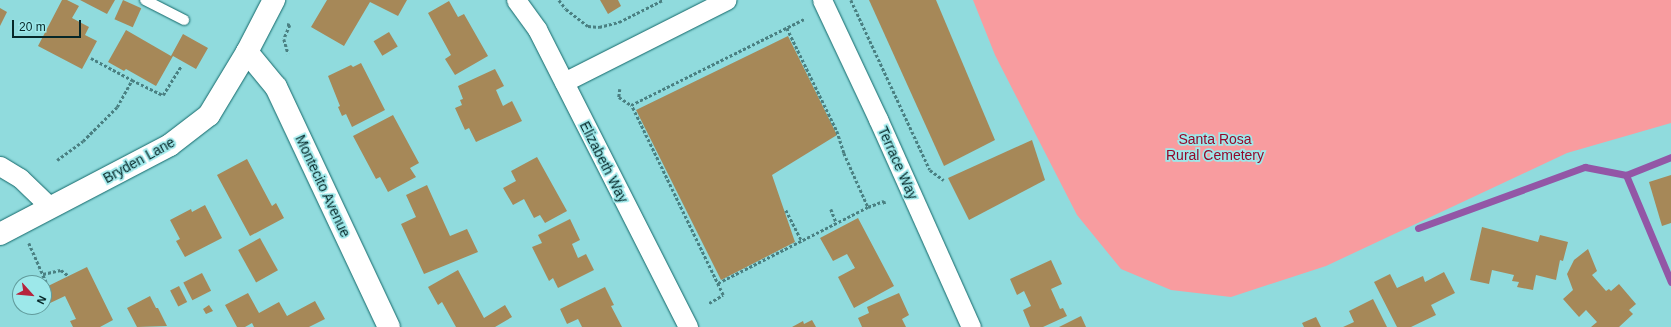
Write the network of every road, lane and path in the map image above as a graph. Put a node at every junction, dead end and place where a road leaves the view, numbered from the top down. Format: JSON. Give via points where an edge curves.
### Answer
{"nodes":[{"id":1,"x":145,"y":0,"type":"edge"},
{"id":2,"x":274,"y":0,"type":"edge"},
{"id":3,"x":516,"y":0,"type":"edge"},
{"id":4,"x":560,"y":0,"type":"edge"},
{"id":5,"x":663,"y":0,"type":"edge"},
{"id":6,"x":822,"y":0,"type":"edge"},
{"id":7,"x":851,"y":0,"type":"edge"},
{"id":8,"x":723,"y":1,"type":"edge"},
{"id":9,"x":804,"y":19,"type":"dead end"},
{"id":10,"x":184,"y":20,"type":"dead end"},
{"id":11,"x":290,"y":25,"type":"dead end"},
{"id":12,"x":786,"y":28,"type":"junction"},
{"id":13,"x":247,"y":52,"type":"junction"},
{"id":14,"x":288,"y":53,"type":"dead end"},
{"id":15,"x":92,"y":58,"type":"dead end"},
{"id":16,"x":181,"y":66,"type":"dead end"},
{"id":17,"x":132,"y":80,"type":"junction"},
{"id":18,"x":564,"y":82,"type":"junction"},
{"id":19,"x":620,"y":89,"type":"dead end"},
{"id":20,"x":631,"y":105,"type":"junction"},
{"id":21,"x":57,"y":160,"type":"dead end"},
{"id":22,"x":0,"y":166,"type":"edge"},
{"id":23,"x":944,"y":180,"type":"dead end"},
{"id":24,"x":885,"y":204,"type":"dead end"},
{"id":25,"x":50,"y":207,"type":"junction"},
{"id":26,"x":868,"y":207,"type":"junction"},
{"id":27,"x":831,"y":209,"type":"dead end"},
{"id":28,"x":786,"y":210,"type":"dead end"},
{"id":29,"x":836,"y":222,"type":"junction"},
{"id":30,"x":0,"y":234,"type":"edge"},
{"id":31,"x":801,"y":240,"type":"junction"},
{"id":32,"x":29,"y":243,"type":"dead end"},
{"id":33,"x":43,"y":274,"type":"joint"},
{"id":34,"x":69,"y":276,"type":"dead end"},
{"id":35,"x":718,"y":283,"type":"junction"},
{"id":36,"x":709,"y":303,"type":"dead end"},
{"id":37,"x":389,"y":327,"type":"edge"},
{"id":38,"x":688,"y":327,"type":"edge"},
{"id":39,"x":971,"y":327,"type":"edge"}],
"edges":[{"from":1,"to":10,"type":"lane"},
{"from":2,"to":13,"type":"street","name":"Bryden Lane"},
{"from":3,"to":18,"type":"street","name":"Elizabeth Way","via":[[536,29]]},
{"from":4,"to":5,"type":"path","via":[[566,9],[588,26],[599,27],[619,22]]},
{"from":6,"to":39,"type":"street","name":"Terrace Way"},
{"from":7,"to":23,"type":"path","via":[[930,170]]},
{"from":8,"to":18,"type":"street"},
{"from":9,"to":12,"type":"path"},
{"from":11,"to":14,"type":"path","via":[[284,39]]},
{"from":12,"to":20,"type":"path"},
{"from":12,"to":26,"type":"path","via":[[837,131]]},
{"from":13,"to":25,"type":"street","name":"Bryden Lane","via":[[209,115],[170,145]]},
{"from":13,"to":37,"type":"street","name":"Montecito Avenue","via":[[276,87]]},
{"from":15,"to":17,"type":"path"},
{"from":16,"to":17,"type":"path","via":[[164,95]]},
{"from":17,"to":21,"type":"path","via":[[118,106],[83,142]]},
{"from":18,"to":38,"type":"street","name":"Elizabeth Way"},
{"from":19,"to":20,"type":"path","via":[[620,97]]},
{"from":20,"to":35,"type":"path"},
{"from":22,"to":25,"type":"street","via":[[20,178]]},
{"from":24,"to":26,"type":"path","via":[[884,201]]},
{"from":25,"to":30,"type":"street","name":"Bryden Lane"},
{"from":26,"to":29,"type":"path"},
{"from":27,"to":29,"type":"path"},
{"from":28,"to":31,"type":"path"},
{"from":29,"to":31,"type":"path"},
{"from":31,"to":35,"type":"path"},
{"from":32,"to":33,"type":"path"},
{"from":33,"to":34,"type":"path","via":[[61,270]]},
{"from":35,"to":36,"type":"path","via":[[723,294]]}]}
